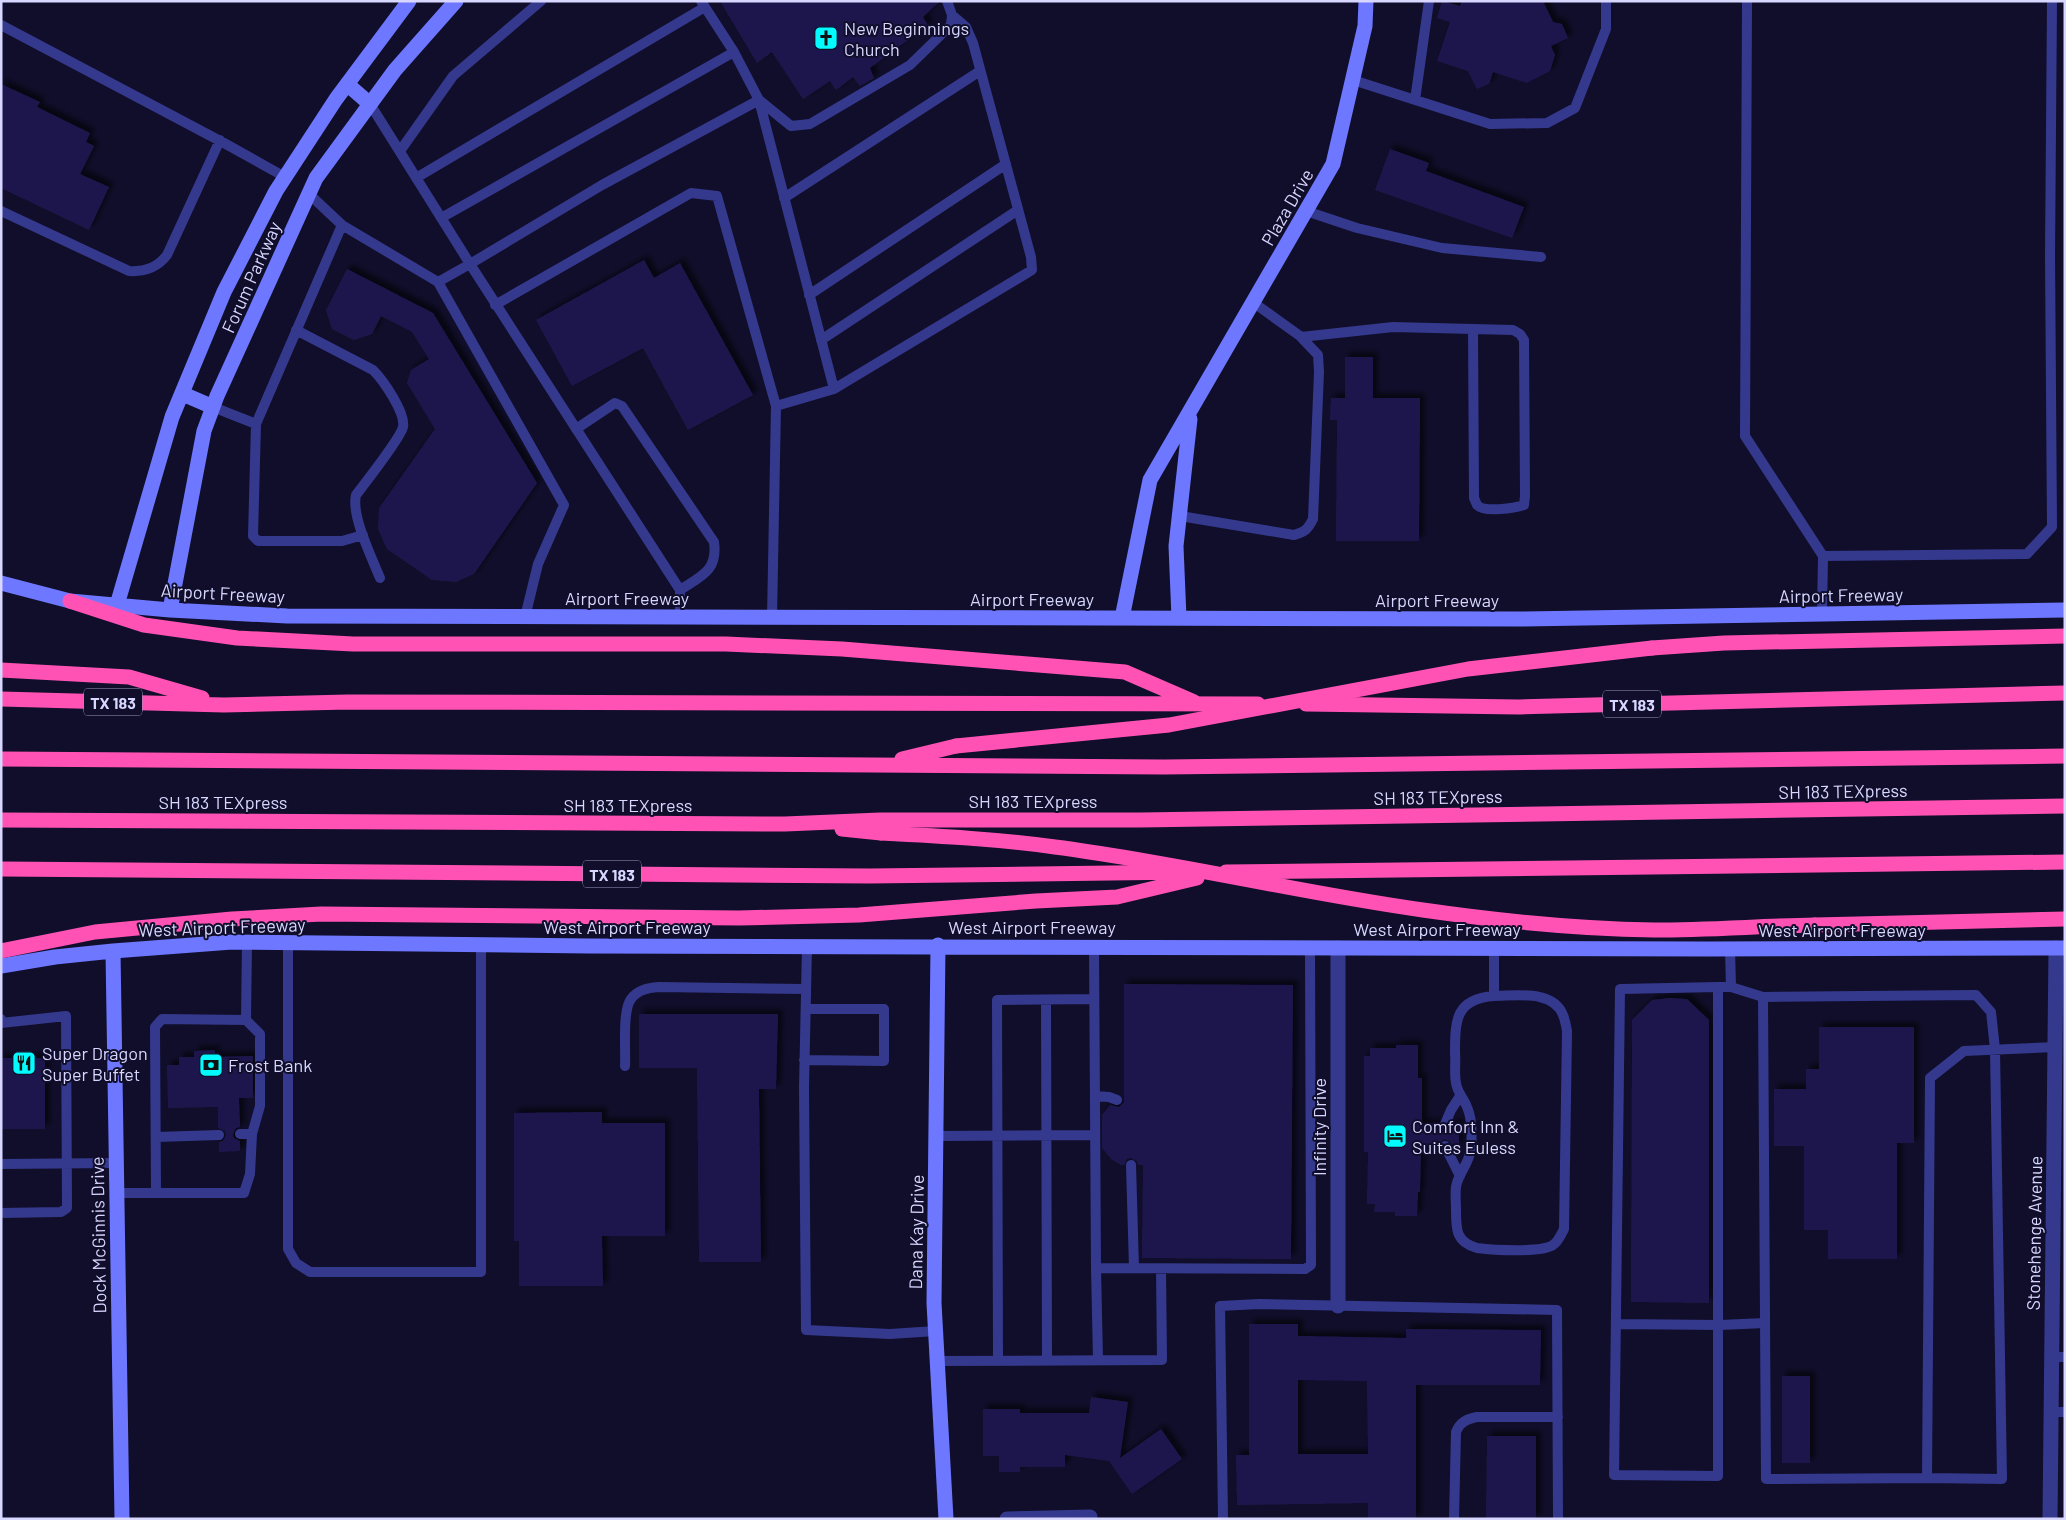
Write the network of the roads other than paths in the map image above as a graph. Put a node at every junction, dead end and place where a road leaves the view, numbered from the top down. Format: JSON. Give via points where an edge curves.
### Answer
{"nodes":[{"id":1,"x":409,"y":1,"type":"edge"},
{"id":2,"x":456,"y":1,"type":"edge"},
{"id":3,"x":541,"y":1,"type":"edge"},
{"id":4,"x":947,"y":1,"type":"edge"},
{"id":5,"x":1366,"y":1,"type":"edge"},
{"id":6,"x":1429,"y":1,"type":"edge"},
{"id":7,"x":1606,"y":1,"type":"edge"},
{"id":8,"x":1747,"y":1,"type":"edge"},
{"id":9,"x":2052,"y":1,"type":"edge"},
{"id":10,"x":703,"y":4,"type":"edge"},
{"id":11,"x":952,"y":15,"type":"junction"},
{"id":12,"x":1,"y":25,"type":"edge"},
{"id":13,"x":734,"y":52,"type":"junction"},
{"id":14,"x":980,"y":71,"type":"junction"},
{"id":15,"x":1353,"y":80,"type":"junction"},
{"id":16,"x":347,"y":84,"type":"junction"},
{"id":17,"x":759,"y":100,"type":"junction"},
{"id":18,"x":1415,"y":100,"type":"junction"},
{"id":19,"x":370,"y":104,"type":"junction"},
{"id":20,"x":220,"y":140,"type":"junction"},
{"id":21,"x":400,"y":151,"type":"junction"},
{"id":22,"x":1006,"y":164,"type":"junction"},
{"id":23,"x":285,"y":177,"type":"junction"},
{"id":24,"x":416,"y":178,"type":"junction"},
{"id":25,"x":309,"y":194,"type":"junction"},
{"id":26,"x":784,"y":198,"type":"junction"},
{"id":27,"x":1018,"y":210,"type":"junction"},
{"id":28,"x":1,"y":211,"type":"edge"},
{"id":29,"x":1306,"y":211,"type":"junction"},
{"id":30,"x":441,"y":218,"type":"junction"},
{"id":31,"x":342,"y":225,"type":"junction"},
{"id":32,"x":1541,"y":257,"type":"dead end"},
{"id":33,"x":470,"y":264,"type":"junction"},
{"id":34,"x":438,"y":282,"type":"junction"},
{"id":35,"x":809,"y":295,"type":"junction"},
{"id":36,"x":1254,"y":303,"type":"junction"},
{"id":37,"x":495,"y":305,"type":"junction"},
{"id":38,"x":1473,"y":329,"type":"junction"},
{"id":39,"x":296,"y":330,"type":"junction"},
{"id":40,"x":1301,"y":337,"type":"junction"},
{"id":41,"x":821,"y":340,"type":"junction"},
{"id":42,"x":834,"y":389,"type":"junction"},
{"id":43,"x":182,"y":394,"type":"junction"},
{"id":44,"x":776,"y":406,"type":"junction"},
{"id":45,"x":213,"y":407,"type":"junction"},
{"id":46,"x":1191,"y":412,"type":"junction"},
{"id":47,"x":256,"y":424,"type":"junction"},
{"id":48,"x":576,"y":429,"type":"junction"},
{"id":49,"x":1180,"y":516,"type":"junction"},
{"id":50,"x":363,"y":534,"type":"junction"},
{"id":51,"x":1823,"y":556,"type":"junction"},
{"id":52,"x":380,"y":578,"type":"dead end"},
{"id":53,"x":1,"y":583,"type":"edge"},
{"id":54,"x":680,"y":590,"type":"junction"},
{"id":55,"x":70,"y":601,"type":"junction"},
{"id":56,"x":117,"y":605,"type":"junction"},
{"id":57,"x":170,"y":610,"type":"junction"},
{"id":58,"x":2065,"y":610,"type":"edge"},
{"id":59,"x":1822,"y":614,"type":"junction"},
{"id":60,"x":525,"y":617,"type":"junction"},
{"id":61,"x":680,"y":617,"type":"junction"},
{"id":62,"x":772,"y":618,"type":"junction"},
{"id":63,"x":1122,"y":618,"type":"junction"},
{"id":64,"x":1179,"y":618,"type":"junction"},
{"id":65,"x":2065,"y":636,"type":"edge"},
{"id":66,"x":1,"y":670,"type":"edge"},
{"id":67,"x":2065,"y":693,"type":"edge"},
{"id":68,"x":1,"y":699,"type":"edge"},
{"id":69,"x":224,"y":705,"type":"junction"},
{"id":70,"x":1200,"y":705,"type":"junction"},
{"id":71,"x":2065,"y":748,"type":"edge"},
{"id":72,"x":2019,"y":756,"type":"junction"},
{"id":73,"x":2065,"y":756,"type":"edge"},
{"id":74,"x":1,"y":759,"type":"edge"},
{"id":75,"x":881,"y":764,"type":"junction"},
{"id":76,"x":2065,"y":806,"type":"edge"},
{"id":77,"x":1,"y":820,"type":"edge"},
{"id":78,"x":880,"y":826,"type":"junction"},
{"id":79,"x":2065,"y":862,"type":"edge"},
{"id":80,"x":1,"y":869,"type":"edge"},
{"id":81,"x":1222,"y":872,"type":"junction"},
{"id":82,"x":2065,"y":919,"type":"edge"},
{"id":83,"x":247,"y":942,"type":"junction"},
{"id":84,"x":288,"y":942,"type":"junction"},
{"id":85,"x":481,"y":945,"type":"junction"},
{"id":86,"x":938,"y":945,"type":"junction"},
{"id":87,"x":808,"y":946,"type":"junction"},
{"id":88,"x":1094,"y":946,"type":"junction"},
{"id":89,"x":1310,"y":948,"type":"junction"},
{"id":90,"x":1338,"y":948,"type":"junction"},
{"id":91,"x":1494,"y":948,"type":"junction"},
{"id":92,"x":2061,"y":948,"type":"edge"},
{"id":93,"x":1730,"y":949,"type":"junction"},
{"id":94,"x":1,"y":951,"type":"edge"},
{"id":95,"x":113,"y":951,"type":"junction"},
{"id":96,"x":1,"y":966,"type":"edge"},
{"id":97,"x":1718,"y":987,"type":"junction"},
{"id":98,"x":1732,"y":987,"type":"junction"},
{"id":99,"x":806,"y":988,"type":"junction"},
{"id":100,"x":1494,"y":996,"type":"junction"},
{"id":101,"x":1764,"y":997,"type":"junction"},
{"id":102,"x":1094,"y":999,"type":"junction"},
{"id":103,"x":1046,"y":1000,"type":"junction"},
{"id":104,"x":806,"y":1009,"type":"junction"},
{"id":105,"x":1,"y":1019,"type":"edge"},
{"id":106,"x":246,"y":1020,"type":"junction"},
{"id":107,"x":2055,"y":1047,"type":"junction"},
{"id":108,"x":1995,"y":1049,"type":"junction"},
{"id":109,"x":804,"y":1060,"type":"junction"},
{"id":110,"x":625,"y":1066,"type":"dead end"},
{"id":111,"x":1095,"y":1096,"type":"junction"},
{"id":112,"x":1460,"y":1096,"type":"junction"},
{"id":113,"x":1117,"y":1100,"type":"dead end"},
{"id":114,"x":2060,"y":1110,"type":"edge"},
{"id":115,"x":1445,"y":1124,"type":"dead end"},
{"id":116,"x":240,"y":1134,"type":"dead end"},
{"id":117,"x":252,"y":1134,"type":"junction"},
{"id":118,"x":218,"y":1135,"type":"dead end"},
{"id":119,"x":1095,"y":1135,"type":"junction"},
{"id":120,"x":936,"y":1136,"type":"junction"},
{"id":121,"x":996,"y":1136,"type":"junction"},
{"id":122,"x":1046,"y":1136,"type":"junction"},
{"id":123,"x":156,"y":1137,"type":"junction"},
{"id":124,"x":1445,"y":1146,"type":"dead end"},
{"id":125,"x":66,"y":1163,"type":"junction"},
{"id":126,"x":116,"y":1163,"type":"junction"},
{"id":127,"x":1,"y":1164,"type":"edge"},
{"id":128,"x":1131,"y":1165,"type":"dead end"},
{"id":129,"x":1460,"y":1176,"type":"junction"},
{"id":130,"x":117,"y":1193,"type":"junction"},
{"id":131,"x":156,"y":1193,"type":"junction"},
{"id":132,"x":1,"y":1213,"type":"edge"},
{"id":133,"x":1096,"y":1268,"type":"junction"},
{"id":134,"x":1134,"y":1268,"type":"junction"},
{"id":135,"x":1161,"y":1269,"type":"junction"},
{"id":136,"x":1338,"y":1306,"type":"junction"},
{"id":137,"x":1765,"y":1323,"type":"junction"},
{"id":138,"x":1616,"y":1324,"type":"junction"},
{"id":139,"x":1720,"y":1325,"type":"junction"},
{"id":140,"x":936,"y":1331,"type":"junction"},
{"id":141,"x":2058,"y":1357,"type":"edge"},
{"id":142,"x":1047,"y":1360,"type":"junction"},
{"id":143,"x":1098,"y":1360,"type":"junction"},
{"id":144,"x":937,"y":1361,"type":"junction"},
{"id":145,"x":998,"y":1361,"type":"junction"},
{"id":146,"x":2058,"y":1412,"type":"edge"},
{"id":147,"x":1558,"y":1417,"type":"junction"},
{"id":148,"x":1927,"y":1478,"type":"junction"},
{"id":149,"x":122,"y":1519,"type":"edge"},
{"id":150,"x":946,"y":1519,"type":"edge"},
{"id":151,"x":1006,"y":1519,"type":"edge"},
{"id":152,"x":1090,"y":1519,"type":"edge"},
{"id":153,"x":1223,"y":1519,"type":"edge"},
{"id":154,"x":1454,"y":1519,"type":"edge"},
{"id":155,"x":1558,"y":1519,"type":"edge"},
{"id":156,"x":2050,"y":1519,"type":"edge"}],
"edges":[{"from":1,"to":16,"type":"main road","name":"Forum Parkway"},
{"from":2,"to":19,"type":"main road","name":"Forum Parkway","via":[[395,70]]},
{"from":3,"to":21,"type":"lane","via":[[453,76]]},
{"from":4,"to":11,"type":"lane"},
{"from":5,"to":15,"type":"main road","name":"Plaza Drive","via":[[1365,26]]},
{"from":6,"to":18,"type":"lane"},
{"from":7,"to":18,"type":"lane","via":[[1606,29],[1575,108],[1547,124],[1490,124]]},
{"from":8,"to":51,"type":"lane","via":[[1746,436]]},
{"from":9,"to":51,"type":"lane","via":[[2052,527],[2027,554]]},
{"from":10,"to":13,"type":"lane"},
{"from":10,"to":24,"type":"lane"},
{"from":11,"to":14,"type":"lane","via":[[966,27]]},
{"from":11,"to":17,"type":"lane","via":[[951,25],[910,64],[810,124],[791,126]]},
{"from":12,"to":20,"type":"lane"},
{"from":13,"to":17,"type":"lane"},
{"from":13,"to":30,"type":"lane"},
{"from":14,"to":22,"type":"lane"},
{"from":14,"to":26,"type":"lane"},
{"from":15,"to":18,"type":"lane"},
{"from":15,"to":29,"type":"main road","name":"Plaza Drive","via":[[1333,164]]},
{"from":16,"to":19,"type":"main road"},
{"from":16,"to":23,"type":"main road","name":"Forum Parkway"},
{"from":17,"to":26,"type":"lane"},
{"from":17,"to":33,"type":"lane","via":[[602,185]]},
{"from":19,"to":21,"type":"lane"},
{"from":19,"to":25,"type":"main road","name":"Forum Parkway","via":[[316,178]]},
{"from":20,"to":23,"type":"lane"},
{"from":20,"to":28,"type":"lane","via":[[167,254],[156,267],[147,270],[129,271]]},
{"from":21,"to":24,"type":"lane"},
{"from":22,"to":27,"type":"lane"},
{"from":22,"to":35,"type":"lane"},
{"from":23,"to":43,"type":"main road","name":"Forum Parkway","via":[[224,292]]},
{"from":24,"to":30,"type":"lane"},
{"from":25,"to":31,"type":"lane"},
{"from":25,"to":45,"type":"main road","name":"Forum Parkway"},
{"from":26,"to":35,"type":"lane"},
{"from":27,"to":41,"type":"lane"},
{"from":27,"to":42,"type":"lane","via":[[1032,270]]},
{"from":29,"to":32,"type":"lane","via":[[1358,228],[1442,248]]},
{"from":29,"to":36,"type":"main road","name":"Plaza Drive"},
{"from":30,"to":33,"type":"lane"},
{"from":31,"to":34,"type":"lane"},
{"from":31,"to":39,"type":"lane"},
{"from":33,"to":34,"type":"lane"},
{"from":33,"to":37,"type":"lane"},
{"from":34,"to":60,"type":"lane","via":[[564,505],[538,564]]},
{"from":35,"to":41,"type":"lane"},
{"from":36,"to":40,"type":"lane"},
{"from":36,"to":46,"type":"main road","name":"Plaza Drive"},
{"from":37,"to":44,"type":"lane","via":[[691,193],[717,196]]},
{"from":37,"to":48,"type":"lane"},
{"from":38,"to":38,"type":"lane","via":[[1513,330],[1524,340],[1525,496],[1524,505],[1513,508],[1483,509],[1474,498]]},
{"from":38,"to":40,"type":"lane","via":[[1394,327]]},
{"from":39,"to":47,"type":"lane"},
{"from":39,"to":50,"type":"lane","via":[[373,370],[403,415],[401,431],[356,495],[355,506]]},
{"from":40,"to":49,"type":"lane","via":[[1318,355],[1319,372],[1313,519],[1309,528],[1294,535]]},
{"from":41,"to":42,"type":"lane"},
{"from":42,"to":44,"type":"lane"},
{"from":43,"to":45,"type":"main road"},
{"from":43,"to":56,"type":"main road","name":"Forum Parkway","via":[[172,417]]},
{"from":44,"to":62,"type":"lane"},
{"from":45,"to":47,"type":"lane"},
{"from":45,"to":57,"type":"main road","name":"Forum Parkway","via":[[204,431]]},
{"from":46,"to":49,"type":"main road","name":"Plaza Drive"},
{"from":46,"to":63,"type":"main road","name":"Plaza Drive","via":[[1150,480]]},
{"from":47,"to":50,"type":"lane","via":[[255,539],[342,541]]},
{"from":48,"to":54,"type":"lane"},
{"from":48,"to":54,"type":"lane","via":[[619,403],[714,542],[716,555],[713,565]]},
{"from":49,"to":64,"type":"main road","name":"Plaza Drive","via":[[1176,546]]},
{"from":50,"to":52,"type":"lane"},
{"from":51,"to":59,"type":"lane"},
{"from":53,"to":55,"type":"main road","name":"Airport Freeway"},
{"from":54,"to":61,"type":"lane"},
{"from":55,"to":56,"type":"main road","name":"Airport Freeway"},
{"from":55,"to":70,"type":"highway","via":[[144,624],[236,638],[353,644],[726,644],[832,648],[1125,672]]},
{"from":56,"to":57,"type":"main road","name":"Airport Freeway"},
{"from":57,"to":60,"type":"main road","name":"Airport Freeway","via":[[287,616]]},
{"from":58,"to":59,"type":"main road","name":"Airport Freeway"},
{"from":59,"to":64,"type":"main road","name":"Airport Freeway","via":[[1521,619]]},
{"from":60,"to":61,"type":"main road","name":"Airport Freeway"},
{"from":61,"to":62,"type":"main road","name":"Airport Freeway"},
{"from":62,"to":63,"type":"main road","name":"Airport Freeway"},
{"from":63,"to":64,"type":"main road","name":"Airport Freeway"},
{"from":65,"to":75,"type":"highway","bridge":true,"via":[[1724,643],[1652,648],[1468,669],[1169,725],[956,746]]},
{"from":66,"to":69,"type":"highway","via":[[128,678]]},
{"from":67,"to":70,"type":"highway","number":"TX 183","via":[[1520,707],[1327,703]]},
{"from":68,"to":69,"type":"highway","number":"TX 183"},
{"from":69,"to":70,"type":"highway","number":"TX 183","via":[[358,702]]},
{"from":71,"to":72,"type":"highway"},
{"from":72,"to":73,"type":"highway","name":"SH 183 TEXpress"},
{"from":72,"to":75,"type":"highway","name":"SH 183 TEXpress","via":[[1164,766]]},
{"from":74,"to":75,"type":"highway","name":"SH 183 TEXpress"},
{"from":76,"to":78,"type":"highway","name":"SH 183 TEXpress"},
{"from":77,"to":78,"type":"highway","name":"SH 183 TEXpress"},
{"from":78,"to":82,"type":"highway","bridge":true,"via":[[1142,860],[1355,900],[1496,920],[1570,926],[1654,930]]},
{"from":79,"to":81,"type":"highway","number":"TX 183"},
{"from":80,"to":81,"type":"highway","number":"TX 183","via":[[870,876]]},
{"from":81,"to":94,"type":"highway","via":[[1117,897],[859,915],[739,918],[321,914],[96,932]]},
{"from":83,"to":84,"type":"main road","name":"West Airport Freeway"},
{"from":83,"to":95,"type":"main road","name":"West Airport Freeway"},
{"from":83,"to":106,"type":"lane"},
{"from":84,"to":85,"type":"main road","name":"West Airport Freeway"},
{"from":84,"to":85,"type":"lane","via":[[288,1249],[296,1263],[310,1272],[481,1272]]},
{"from":85,"to":87,"type":"main road","name":"West Airport Freeway"},
{"from":86,"to":87,"type":"main road","name":"West Airport Freeway"},
{"from":86,"to":88,"type":"main road","name":"West Airport Freeway"},
{"from":86,"to":120,"type":"main road","name":"Dana Kay Drive"},
{"from":87,"to":99,"type":"lane"},
{"from":88,"to":89,"type":"main road","name":"West Airport Freeway"},
{"from":88,"to":102,"type":"lane"},
{"from":89,"to":90,"type":"main road","name":"West Airport Freeway"},
{"from":89,"to":135,"type":"lane","via":[[1311,1265],[1305,1269]]},
{"from":90,"to":91,"type":"main road","name":"West Airport Freeway"},
{"from":90,"to":136,"type":"street","name":"Infinity Drive"},
{"from":91,"to":93,"type":"main road","name":"West Airport Freeway"},
{"from":91,"to":100,"type":"lane"},
{"from":92,"to":93,"type":"main road","name":"West Airport Freeway"},
{"from":92,"to":107,"type":"street","name":"Stonehenge Avenue"},
{"from":93,"to":98,"type":"lane"},
{"from":95,"to":96,"type":"main road","name":"West Airport Freeway"},
{"from":95,"to":126,"type":"main road","name":"Dock McGinnis Drive"},
{"from":97,"to":98,"type":"lane"},
{"from":97,"to":138,"type":"lane","via":[[1620,988]]},
{"from":97,"to":139,"type":"lane"},
{"from":98,"to":101,"type":"lane"},
{"from":99,"to":104,"type":"lane"},
{"from":99,"to":110,"type":"lane","via":[[660,987],[638,992],[630,1000],[626,1013]]},
{"from":100,"to":112,"type":"lane","via":[[1476,998],[1464,1006],[1458,1018],[1456,1083]]},
{"from":100,"to":129,"type":"lane","via":[[1533,995],[1550,1000],[1563,1013],[1567,1030],[1565,1202],[1564,1229],[1560,1238],[1552,1246],[1540,1249],[1489,1249],[1467,1245],[1456,1227],[1456,1187]]},
{"from":101,"to":108,"type":"lane","via":[[1976,995],[1991,1012]]},
{"from":101,"to":137,"type":"lane"},
{"from":102,"to":103,"type":"lane"},
{"from":102,"to":111,"type":"lane"},
{"from":103,"to":121,"type":"lane","via":[[997,1000]]},
{"from":103,"to":122,"type":"lane"},
{"from":104,"to":109,"type":"lane"},
{"from":104,"to":109,"type":"lane","via":[[884,1009],[884,1061]]},
{"from":105,"to":125,"type":"lane","via":[[2,1023],[66,1016]]},
{"from":106,"to":117,"type":"lane","via":[[260,1034],[260,1106]]},
{"from":106,"to":123,"type":"lane","via":[[162,1019],[155,1027]]},
{"from":107,"to":108,"type":"lane"},
{"from":107,"to":114,"type":"street","name":"Stonehenge Avenue"},
{"from":108,"to":148,"type":"lane","via":[[1964,1051],[1930,1078]]},
{"from":108,"to":148,"type":"lane","via":[[2002,1479]]},
{"from":109,"to":140,"type":"lane","via":[[806,1330],[890,1334]]},
{"from":111,"to":113,"type":"lane"},
{"from":111,"to":119,"type":"lane"},
{"from":112,"to":115,"type":"lane"},
{"from":112,"to":129,"type":"lane","via":[[1468,1107],[1471,1124],[1469,1161]]},
{"from":114,"to":141,"type":"street","name":"Stonehenge Avenue"},
{"from":116,"to":117,"type":"lane"},
{"from":117,"to":131,"type":"lane","via":[[250,1174],[244,1193]]},
{"from":118,"to":123,"type":"lane"},
{"from":119,"to":122,"type":"lane"},
{"from":119,"to":133,"type":"lane"},
{"from":120,"to":121,"type":"lane"},
{"from":120,"to":140,"type":"main road","name":"Dana Kay Drive"},
{"from":121,"to":122,"type":"lane"},
{"from":121,"to":145,"type":"lane"},
{"from":122,"to":142,"type":"lane"},
{"from":123,"to":131,"type":"lane"},
{"from":124,"to":129,"type":"lane"},
{"from":125,"to":126,"type":"lane"},
{"from":125,"to":127,"type":"lane"},
{"from":125,"to":132,"type":"lane","via":[[67,1208],[61,1212]]},
{"from":126,"to":130,"type":"main road","name":"Dock McGinnis Drive"},
{"from":128,"to":134,"type":"lane"},
{"from":130,"to":131,"type":"lane"},
{"from":130,"to":149,"type":"main road","name":"Dock McGinnis Drive"},
{"from":133,"to":134,"type":"lane"},
{"from":133,"to":143,"type":"lane"},
{"from":134,"to":135,"type":"lane"},
{"from":135,"to":143,"type":"lane","via":[[1162,1360]]},
{"from":136,"to":147,"type":"lane","via":[[1557,1310]]},
{"from":136,"to":153,"type":"lane","via":[[1220,1306]]},
{"from":137,"to":139,"type":"lane"},
{"from":137,"to":148,"type":"lane","via":[[1766,1479]]},
{"from":138,"to":139,"type":"lane"},
{"from":138,"to":139,"type":"lane","via":[[1614,1475],[1709,1476],[1718,1476]]},
{"from":140,"to":144,"type":"main road","name":"Dana Kay Drive"},
{"from":141,"to":146,"type":"street","name":"Stonehenge Avenue"},
{"from":142,"to":143,"type":"lane"},
{"from":142,"to":145,"type":"lane"},
{"from":144,"to":145,"type":"lane"},
{"from":144,"to":150,"type":"main road","name":"Dana Kay Drive"},
{"from":146,"to":156,"type":"street","name":"Stonehenge Avenue"},
{"from":147,"to":154,"type":"lane","via":[[1477,1417],[1458,1426]]},
{"from":147,"to":155,"type":"lane"},
{"from":151,"to":152,"type":"street"}]}
